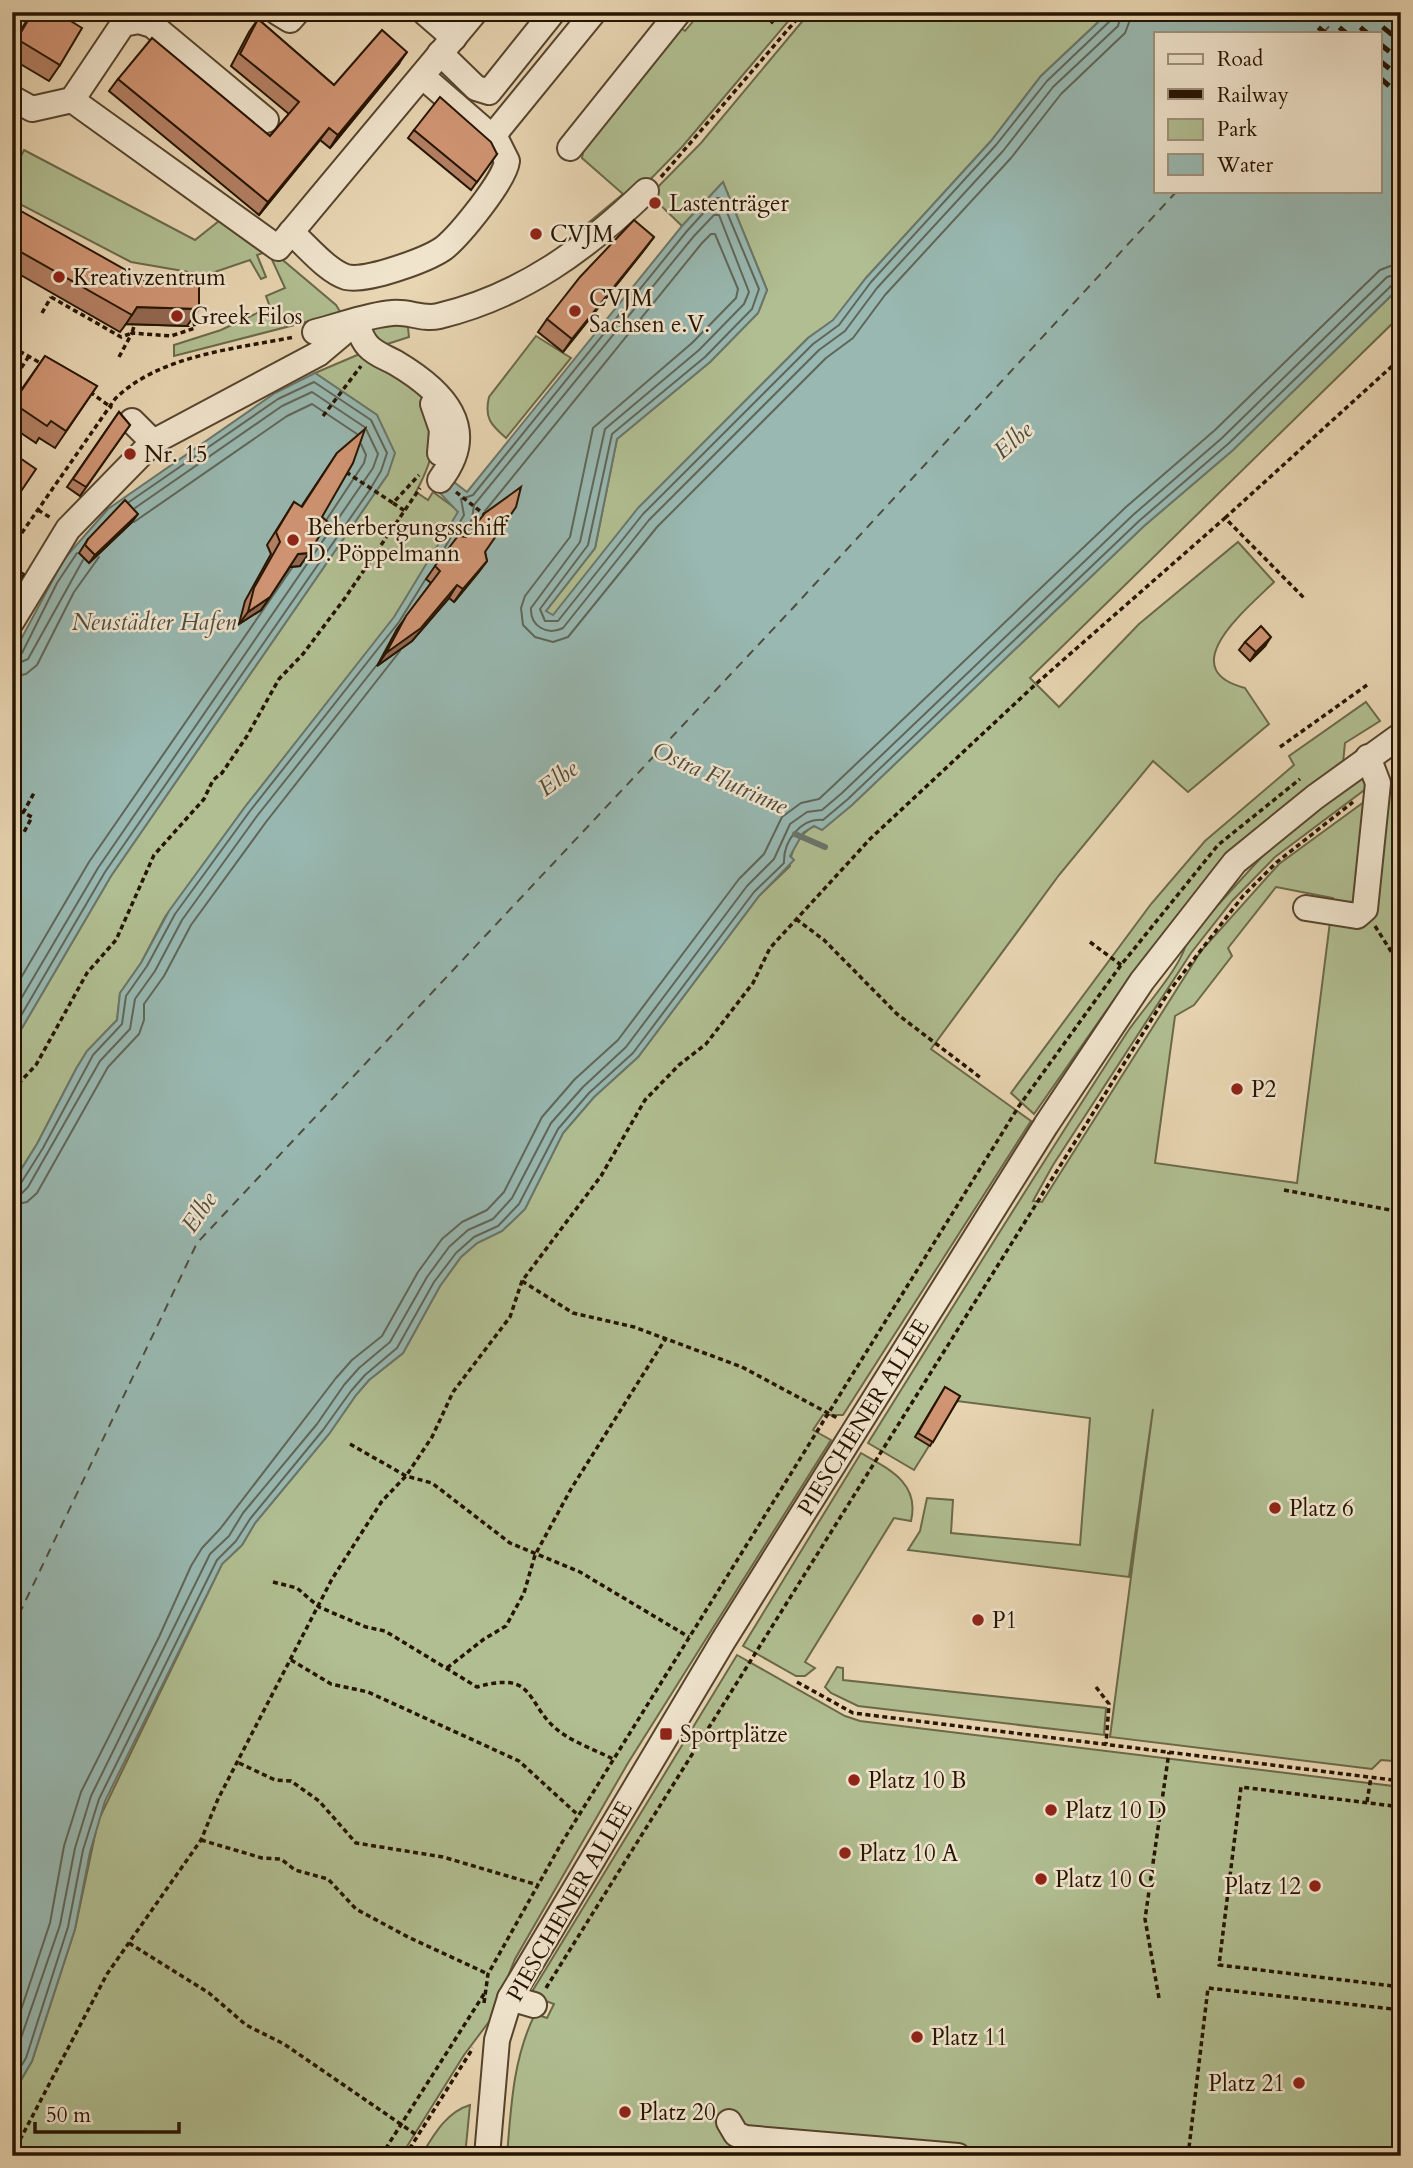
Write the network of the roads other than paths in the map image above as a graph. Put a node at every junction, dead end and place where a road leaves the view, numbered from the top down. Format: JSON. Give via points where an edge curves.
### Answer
{"nodes":[{"id":1,"x":277,"y":12,"type":"edge"},
{"id":2,"x":297,"y":12,"type":"edge"},
{"id":3,"x":424,"y":12,"type":"edge"},
{"id":4,"x":475,"y":12,"type":"edge"},
{"id":5,"x":553,"y":12,"type":"edge"},
{"id":6,"x":594,"y":12,"type":"edge"},
{"id":7,"x":679,"y":12,"type":"edge"},
{"id":8,"x":447,"y":46,"type":"junction"},
{"id":9,"x":422,"y":76,"type":"junction"},
{"id":10,"x":12,"y":99,"type":"edge"},
{"id":11,"x":72,"y":100,"type":"junction"},
{"id":12,"x":266,"y":120,"type":"dead end"},
{"id":13,"x":492,"y":137,"type":"junction"},
{"id":14,"x":570,"y":148,"type":"dead end"},
{"id":15,"x":646,"y":191,"type":"road end"},
{"id":16,"x":292,"y":232,"type":"junction"},
{"id":17,"x":356,"y":322,"type":"junction"},
{"id":18,"x":315,"y":332,"type":"road end"},
{"id":19,"x":424,"y":384,"type":"junction"},
{"id":20,"x":125,"y":416,"type":"edge"},
{"id":21,"x":153,"y":442,"type":"junction"},
{"id":22,"x":440,"y":453,"type":"road end"},
{"id":23,"x":432,"y":481,"type":"road end"},
{"id":24,"x":12,"y":621,"type":"edge"},
{"id":25,"x":1401,"y":735,"type":"edge"},
{"id":26,"x":1368,"y":757,"type":"junction"},
{"id":27,"x":1306,"y":908,"type":"dead end"},
{"id":28,"x":510,"y":1998,"type":"junction"},
{"id":29,"x":534,"y":2005,"type":"road end"},
{"id":30,"x":729,"y":2122,"type":"dead end"},
{"id":31,"x":487,"y":2156,"type":"edge"},
{"id":32,"x":958,"y":2156,"type":"edge"}],
"edges":[{"from":1,"to":2,"type":"street","via":[[290,20]]},
{"from":3,"to":8,"type":"street"},
{"from":4,"to":8,"type":"street"},
{"from":5,"to":8,"type":"street","via":[[489,92],[476,88]]},
{"from":6,"to":13,"type":"street"},
{"from":7,"to":14,"type":"street"},
{"from":8,"to":9,"type":"street"},
{"from":9,"to":13,"type":"street"},
{"from":9,"to":16,"type":"street"},
{"from":10,"to":11,"type":"street","via":[[32,109]]},
{"from":11,"to":12,"type":"street","via":[[123,24],[139,22],[152,25]]},
{"from":11,"to":16,"type":"street","via":[[278,248]]},
{"from":13,"to":16,"type":"street","via":[[505,152],[501,177],[453,238],[425,258],[348,278]]},
{"from":15,"to":17,"type":"street","via":[[553,269],[505,294],[436,317],[393,312]]},
{"from":17,"to":18,"type":"street"},
{"from":17,"to":19,"type":"street","via":[[373,350]]},
{"from":17,"to":21,"type":"street","via":[[318,354]]},
{"from":19,"to":22,"type":"street","via":[[442,430]]},
{"from":19,"to":23,"type":"street","via":[[439,397],[459,431],[458,450]]},
{"from":20,"to":21,"type":"street"},
{"from":21,"to":24,"type":"street","via":[[64,526]]},
{"from":25,"to":26,"type":"street","name":"PIESCHENER ALLEE"},
{"from":26,"to":27,"type":"street","via":[[1378,783],[1363,914]]},
{"from":26,"to":28,"type":"street","name":"PIESCHENER ALLEE","via":[[1235,862],[1142,981],[1046,1125],[666,1734]]},
{"from":28,"to":29,"type":"street"},
{"from":28,"to":31,"type":"street","name":"PIESCHENER ALLEE","via":[[497,2040]]},
{"from":30,"to":32,"type":"street","via":[[736,2134],[745,2138]]}]}
